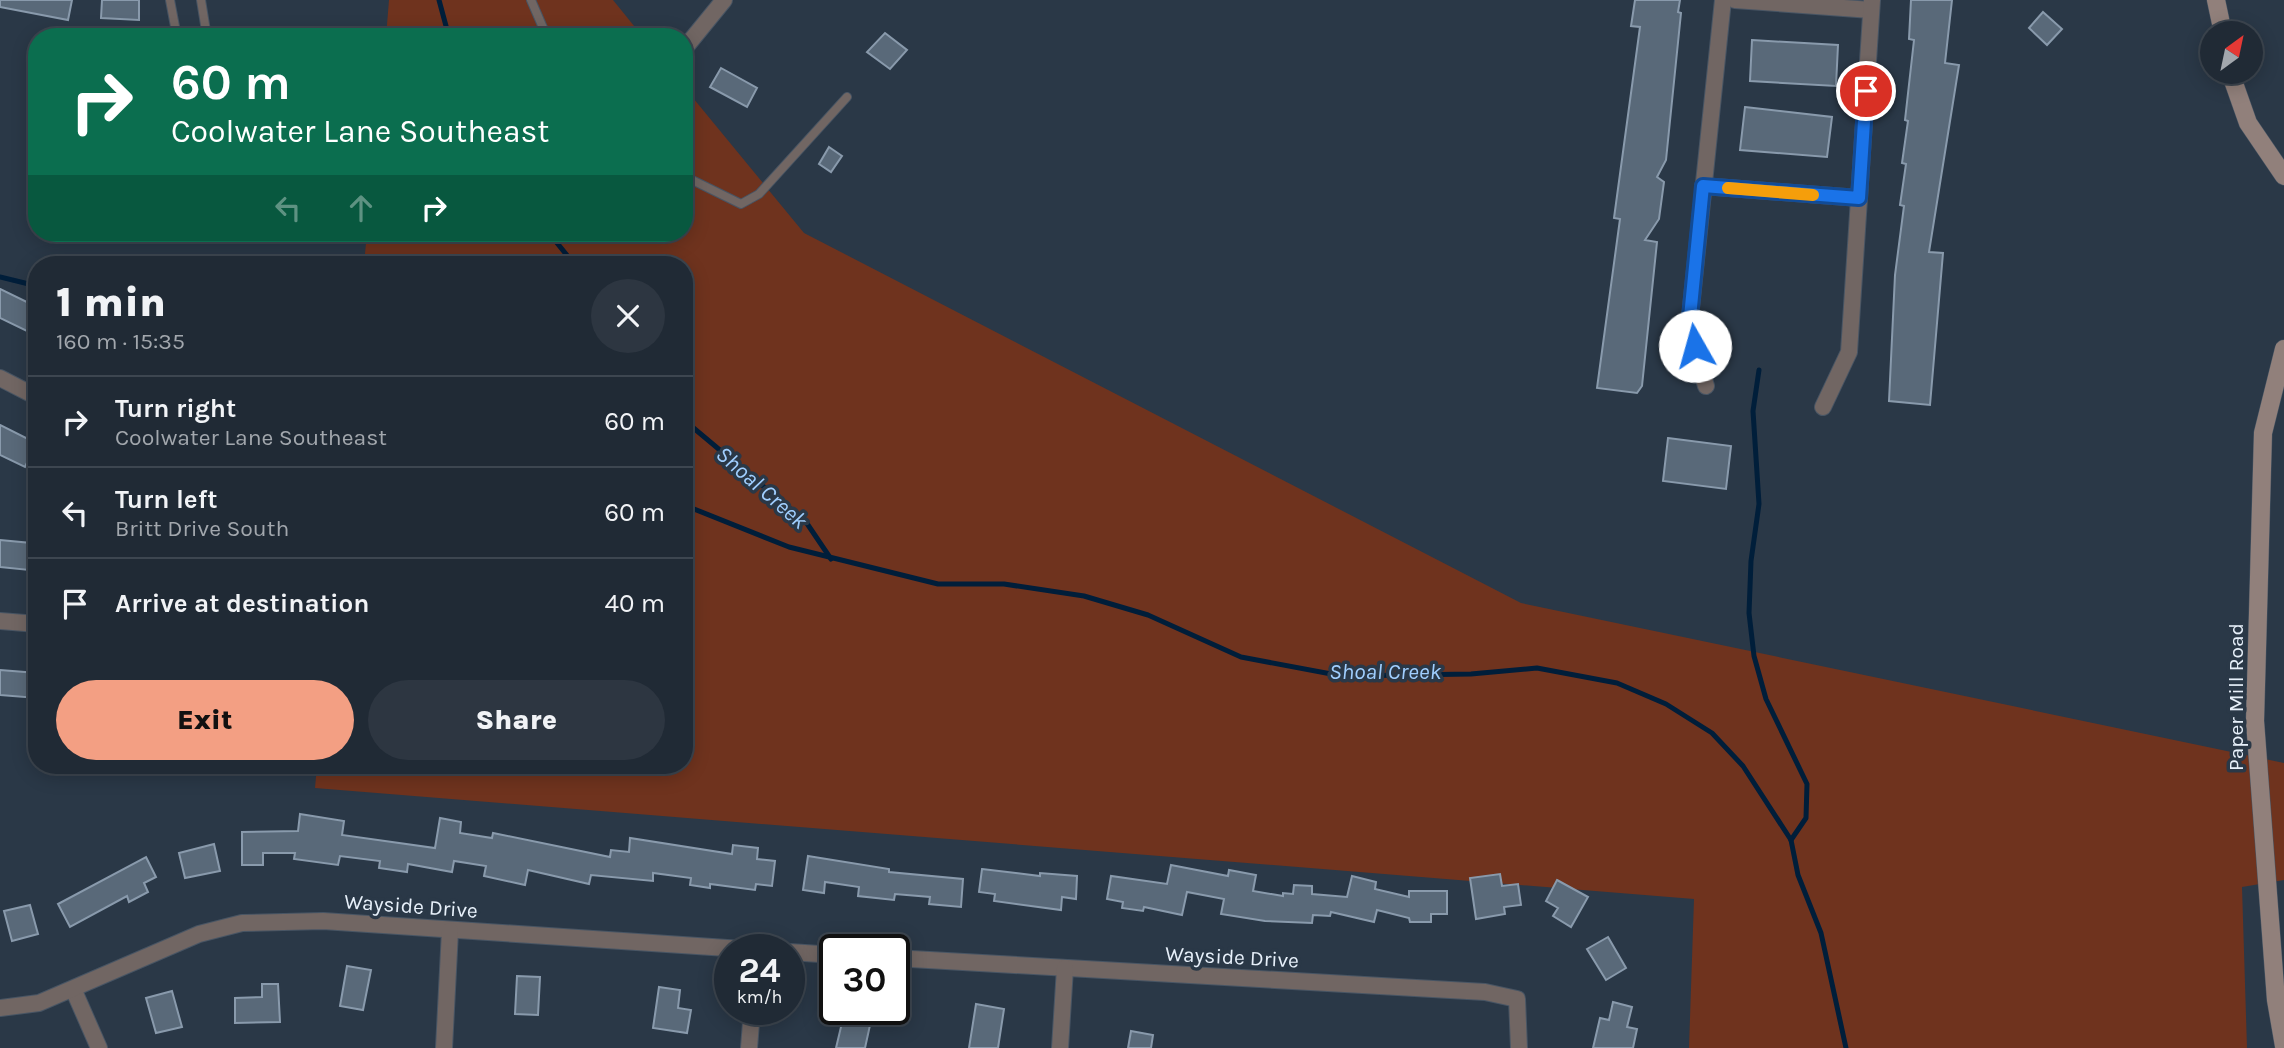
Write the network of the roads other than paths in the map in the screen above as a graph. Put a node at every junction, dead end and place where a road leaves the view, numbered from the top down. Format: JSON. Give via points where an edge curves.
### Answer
{"nodes":[{"id":1,"x":170,"y":0,"type":"edge"},
{"id":2,"x":201,"y":0,"type":"edge"},
{"id":3,"x":531,"y":0,"type":"edge"},
{"id":4,"x":724,"y":0,"type":"edge"},
{"id":5,"x":1723,"y":0,"type":"edge"},
{"id":6,"x":1735,"y":0,"type":"edge"},
{"id":7,"x":2216,"y":0,"type":"edge"},
{"id":8,"x":1872,"y":5,"type":"edge"},
{"id":9,"x":2220,"y":21,"type":"edge"},
{"id":10,"x":175,"y":28,"type":"edge"},
{"id":11,"x":206,"y":28,"type":"edge"},
{"id":12,"x":544,"y":28,"type":"edge"},
{"id":13,"x":693,"y":38,"type":"edge"},
{"id":14,"x":2234,"y":84,"type":"edge"},
{"id":15,"x":847,"y":97,"type":"dead end"},
{"id":16,"x":2279,"y":170,"type":"edge"},
{"id":17,"x":693,"y":180,"type":"edge"},
{"id":18,"x":2284,"y":183,"type":"edge"},
{"id":19,"x":1703,"y":186,"type":"junction"},
{"id":20,"x":1859,"y":198,"type":"junction"},
{"id":21,"x":2284,"y":349,"type":"edge"},
{"id":22,"x":0,"y":378,"type":"edge"},
{"id":23,"x":1706,"y":386,"type":"dead end"},
{"id":24,"x":28,"y":392,"type":"edge"},
{"id":25,"x":1823,"y":407,"type":"dead end"},
{"id":26,"x":0,"y":621,"type":"edge"},
{"id":27,"x":28,"y":623,"type":"edge"},
{"id":28,"x":450,"y":931,"type":"junction"},
{"id":29,"x":714,"y":947,"type":"edge"},
{"id":30,"x":910,"y":959,"type":"edge"},
{"id":31,"x":1065,"y":968,"type":"junction"},
{"id":32,"x":74,"y":991,"type":"junction"},
{"id":33,"x":0,"y":1008,"type":"edge"},
{"id":34,"x":751,"y":1025,"type":"edge"},
{"id":35,"x":2284,"y":1046,"type":"edge"},
{"id":36,"x":99,"y":1048,"type":"edge"},
{"id":37,"x":444,"y":1048,"type":"edge"},
{"id":38,"x":749,"y":1048,"type":"edge"},
{"id":39,"x":1060,"y":1048,"type":"edge"},
{"id":40,"x":1519,"y":1048,"type":"edge"}],
"edges":[{"from":1,"to":10,"type":"lane"},
{"from":2,"to":11,"type":"lane"},
{"from":3,"to":12,"type":"lane"},
{"from":4,"to":13,"type":"street"},
{"from":5,"to":19,"type":"street"},
{"from":6,"to":8,"type":"street"},
{"from":7,"to":9,"type":"street"},
{"from":8,"to":20,"type":"street"},
{"from":14,"to":16,"type":"street","via":[[2248,123]]},
{"from":15,"to":17,"type":"lane","via":[[759,194],[741,204]]},
{"from":16,"to":18,"type":"street"},
{"from":19,"to":20,"type":"street"},
{"from":19,"to":23,"type":"street","via":[[1689,327]]},
{"from":20,"to":25,"type":"street","via":[[1849,352]]},
{"from":21,"to":35,"type":"street","name":"Paper Mill Road","via":[[2263,433],[2255,721],[2276,1000]]},
{"from":22,"to":24,"type":"street"},
{"from":26,"to":27,"type":"street"},
{"from":28,"to":29,"type":"street","name":"Wayside Drive"},
{"from":28,"to":32,"type":"street","name":"Wayside Drive","via":[[323,921],[242,923],[199,934]]},
{"from":28,"to":37,"type":"street"},
{"from":30,"to":31,"type":"street","name":"Wayside Drive"},
{"from":31,"to":39,"type":"street"},
{"from":31,"to":40,"type":"street","name":"Wayside Drive","via":[[1485,992],[1517,999]]},
{"from":32,"to":33,"type":"street","name":"Wayside Drive","via":[[39,1003]]},
{"from":32,"to":36,"type":"street"},
{"from":34,"to":38,"type":"street"}]}
